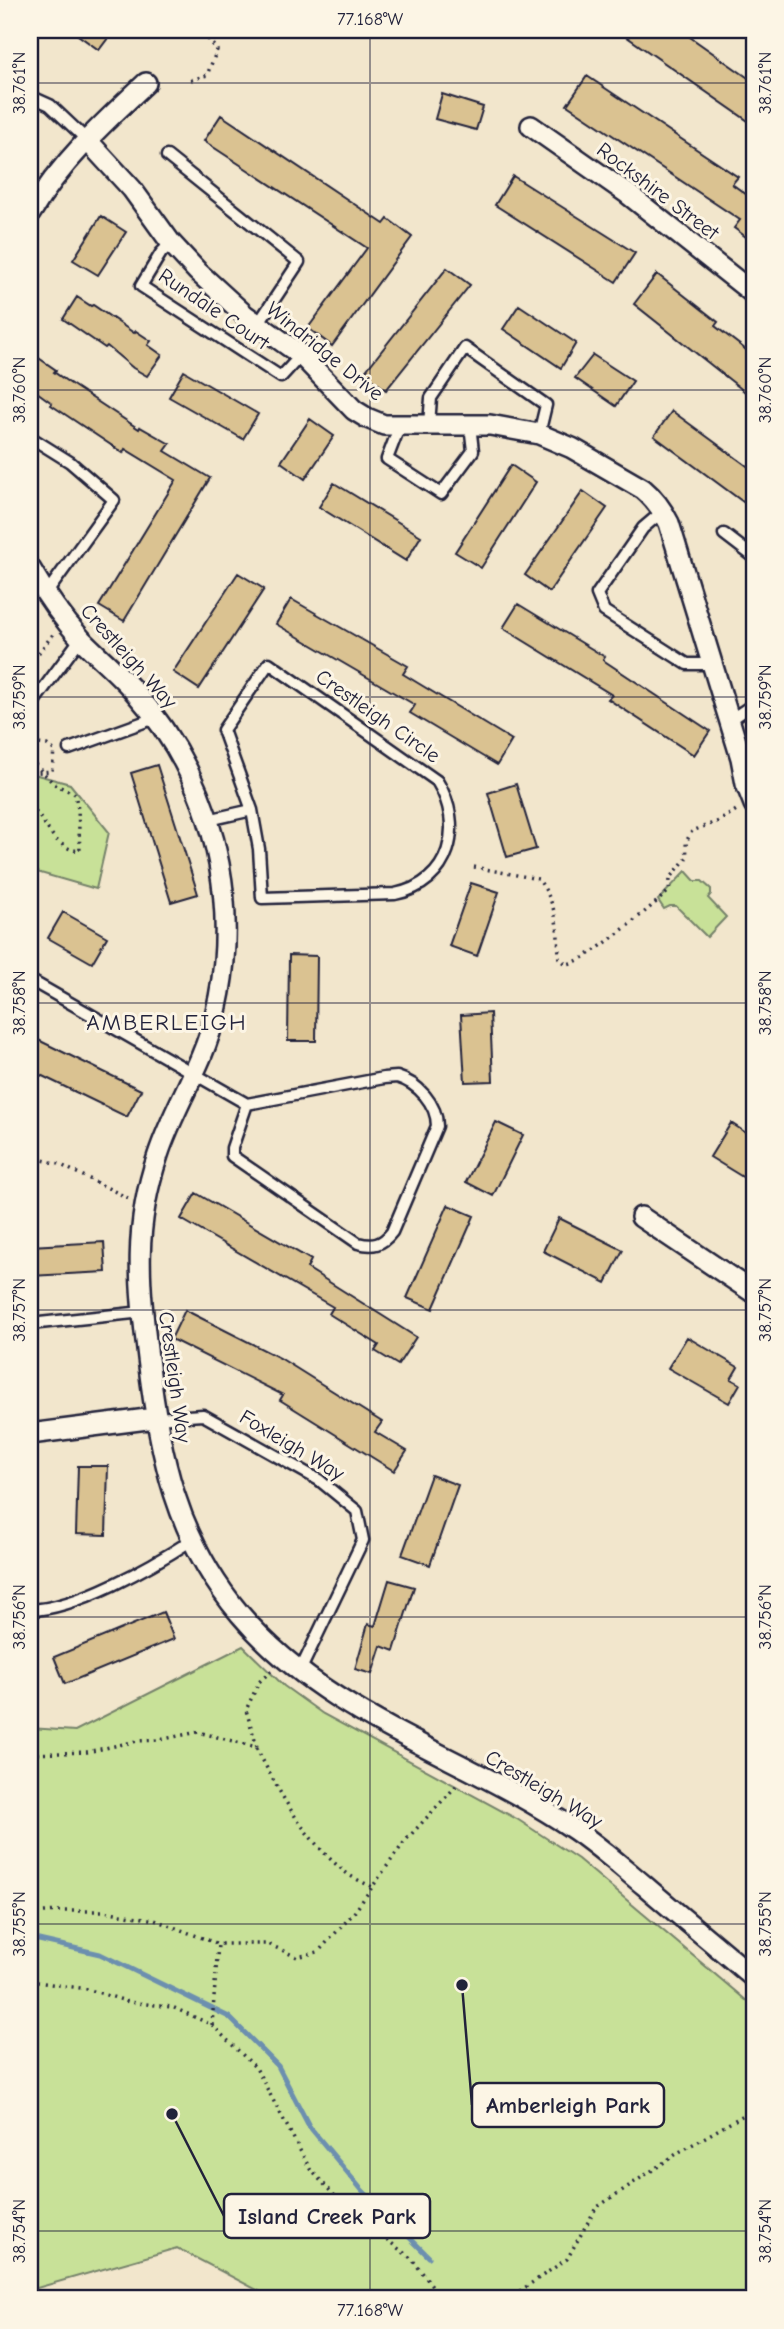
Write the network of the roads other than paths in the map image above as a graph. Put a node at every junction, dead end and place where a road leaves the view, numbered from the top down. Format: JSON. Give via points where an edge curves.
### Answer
{"nodes":[{"id":1,"x":146,"y":83,"type":"dead end"},
{"id":2,"x":30,"y":96,"type":"edge"},
{"id":3,"x":531,"y":126,"type":"dead end"},
{"id":4,"x":87,"y":140,"type":"junction"},
{"id":5,"x":167,"y":156,"type":"dead end"},
{"id":6,"x":30,"y":214,"type":"edge"},
{"id":7,"x":171,"y":243,"type":"junction"},
{"id":8,"x":754,"y":295,"type":"edge"},
{"id":9,"x":258,"y":324,"type":"junction"},
{"id":10,"x":301,"y":355,"type":"junction"},
{"id":11,"x":400,"y":425,"type":"junction"},
{"id":12,"x":429,"y":425,"type":"junction"},
{"id":13,"x":470,"y":425,"type":"junction"},
{"id":14,"x":539,"y":434,"type":"junction"},
{"id":15,"x":30,"y":436,"type":"edge"},
{"id":16,"x":663,"y":511,"type":"junction"},
{"id":17,"x":724,"y":534,"type":"dead end"},
{"id":18,"x":754,"y":557,"type":"edge"},
{"id":19,"x":30,"y":568,"type":"edge"},
{"id":20,"x":45,"y":594,"type":"junction"},
{"id":21,"x":81,"y":639,"type":"junction"},
{"id":22,"x":712,"y":664,"type":"junction"},
{"id":23,"x":754,"y":704,"type":"edge"},
{"id":24,"x":30,"y":707,"type":"edge"},
{"id":25,"x":155,"y":718,"type":"junction"},
{"id":26,"x":730,"y":720,"type":"junction"},
{"id":27,"x":69,"y":749,"type":"dead end"},
{"id":28,"x":753,"y":802,"type":"edge"},
{"id":29,"x":252,"y":810,"type":"junction"},
{"id":30,"x":208,"y":820,"type":"junction"},
{"id":31,"x":30,"y":980,"type":"edge"},
{"id":32,"x":193,"y":1074,"type":"junction"},
{"id":33,"x":247,"y":1104,"type":"junction"},
{"id":34,"x":641,"y":1217,"type":"dead end"},
{"id":35,"x":754,"y":1293,"type":"edge"},
{"id":36,"x":143,"y":1312,"type":"junction"},
{"id":37,"x":30,"y":1324,"type":"edge"},
{"id":38,"x":155,"y":1418,"type":"junction"},
{"id":39,"x":30,"y":1434,"type":"edge"},
{"id":40,"x":192,"y":1540,"type":"junction"},
{"id":41,"x":30,"y":1610,"type":"edge"},
{"id":42,"x":300,"y":1672,"type":"junction"},
{"id":43,"x":754,"y":1978,"type":"edge"}],
"edges":[{"from":1,"to":4,"type":"street"},
{"from":2,"to":4,"type":"lane","via":[[50,105]]},
{"from":3,"to":8,"type":"street","name":"Rockshire Street","via":[[628,194]]},
{"from":4,"to":6,"type":"street","via":[[56,173]]},
{"from":4,"to":7,"type":"street","name":"Windridge Drive","via":[[132,189]]},
{"from":5,"to":9,"type":"lane","via":[[299,262]]},
{"from":7,"to":9,"type":"street","name":"Windridge Drive"},
{"from":7,"to":10,"type":"lane","name":"Rundale Court","via":[[141,285],[281,377]]},
{"from":9,"to":10,"type":"street","name":"Windridge Drive"},
{"from":10,"to":11,"type":"street","name":"Windridge Drive","via":[[354,410],[384,425]]},
{"from":11,"to":12,"type":"street","name":"Windridge Drive"},
{"from":11,"to":13,"type":"lane","via":[[387,459],[441,494],[473,451]]},
{"from":12,"to":13,"type":"street","name":"Windridge Drive"},
{"from":12,"to":14,"type":"lane","via":[[431,398],[464,348],[545,405]]},
{"from":13,"to":14,"type":"street","name":"Windridge Drive"},
{"from":14,"to":16,"type":"street","name":"Windridge Drive","via":[[643,489]]},
{"from":15,"to":20,"type":"lane","via":[[70,462],[114,500]]},
{"from":16,"to":22,"type":"street","name":"Windridge Drive"},
{"from":16,"to":22,"type":"lane","via":[[643,528],[597,594],[604,611],[687,664]]},
{"from":17,"to":18,"type":"lane"},
{"from":19,"to":20,"type":"street","name":"Crestleigh Way"},
{"from":20,"to":21,"type":"street","name":"Crestleigh Way"},
{"from":21,"to":24,"type":"lane"},
{"from":21,"to":25,"type":"street","name":"Crestleigh Way"},
{"from":22,"to":26,"type":"street","name":"Windridge Drive"},
{"from":23,"to":26,"type":"lane"},
{"from":25,"to":27,"type":"lane"},
{"from":25,"to":30,"type":"street","name":"Crestleigh Way","via":[[187,768]]},
{"from":26,"to":28,"type":"street","name":"Windridge Drive"},
{"from":29,"to":29,"type":"lane","name":"Crestleigh Circle","via":[[262,898],[410,891],[440,867],[452,831],[451,808],[437,781],[269,663],[223,730]]},
{"from":29,"to":30,"type":"lane"},
{"from":30,"to":32,"type":"street","name":"Crestleigh Way","via":[[220,869],[225,941],[211,1030]]},
{"from":31,"to":32,"type":"lane"},
{"from":32,"to":33,"type":"lane"},
{"from":32,"to":36,"type":"street","name":"Crestleigh Way","via":[[158,1154],[147,1192],[139,1265]]},
{"from":33,"to":33,"type":"lane","via":[[232,1156],[358,1243],[377,1245],[386,1240],[437,1126],[436,1109],[409,1080],[384,1078]]},
{"from":34,"to":35,"type":"street"},
{"from":36,"to":37,"type":"lane"},
{"from":36,"to":38,"type":"street","name":"Crestleigh Way"},
{"from":38,"to":39,"type":"street"},
{"from":38,"to":40,"type":"street","name":"Crestleigh Way","via":[[164,1467]]},
{"from":38,"to":42,"type":"lane","name":"Foxleigh Way","via":[[203,1415],[319,1480],[357,1511],[363,1540]]},
{"from":40,"to":41,"type":"lane","via":[[87,1596]]},
{"from":40,"to":42,"type":"street","name":"Crestleigh Way","via":[[236,1609]]},
{"from":42,"to":43,"type":"street","name":"Crestleigh Way","via":[[346,1704],[575,1830]]}]}
